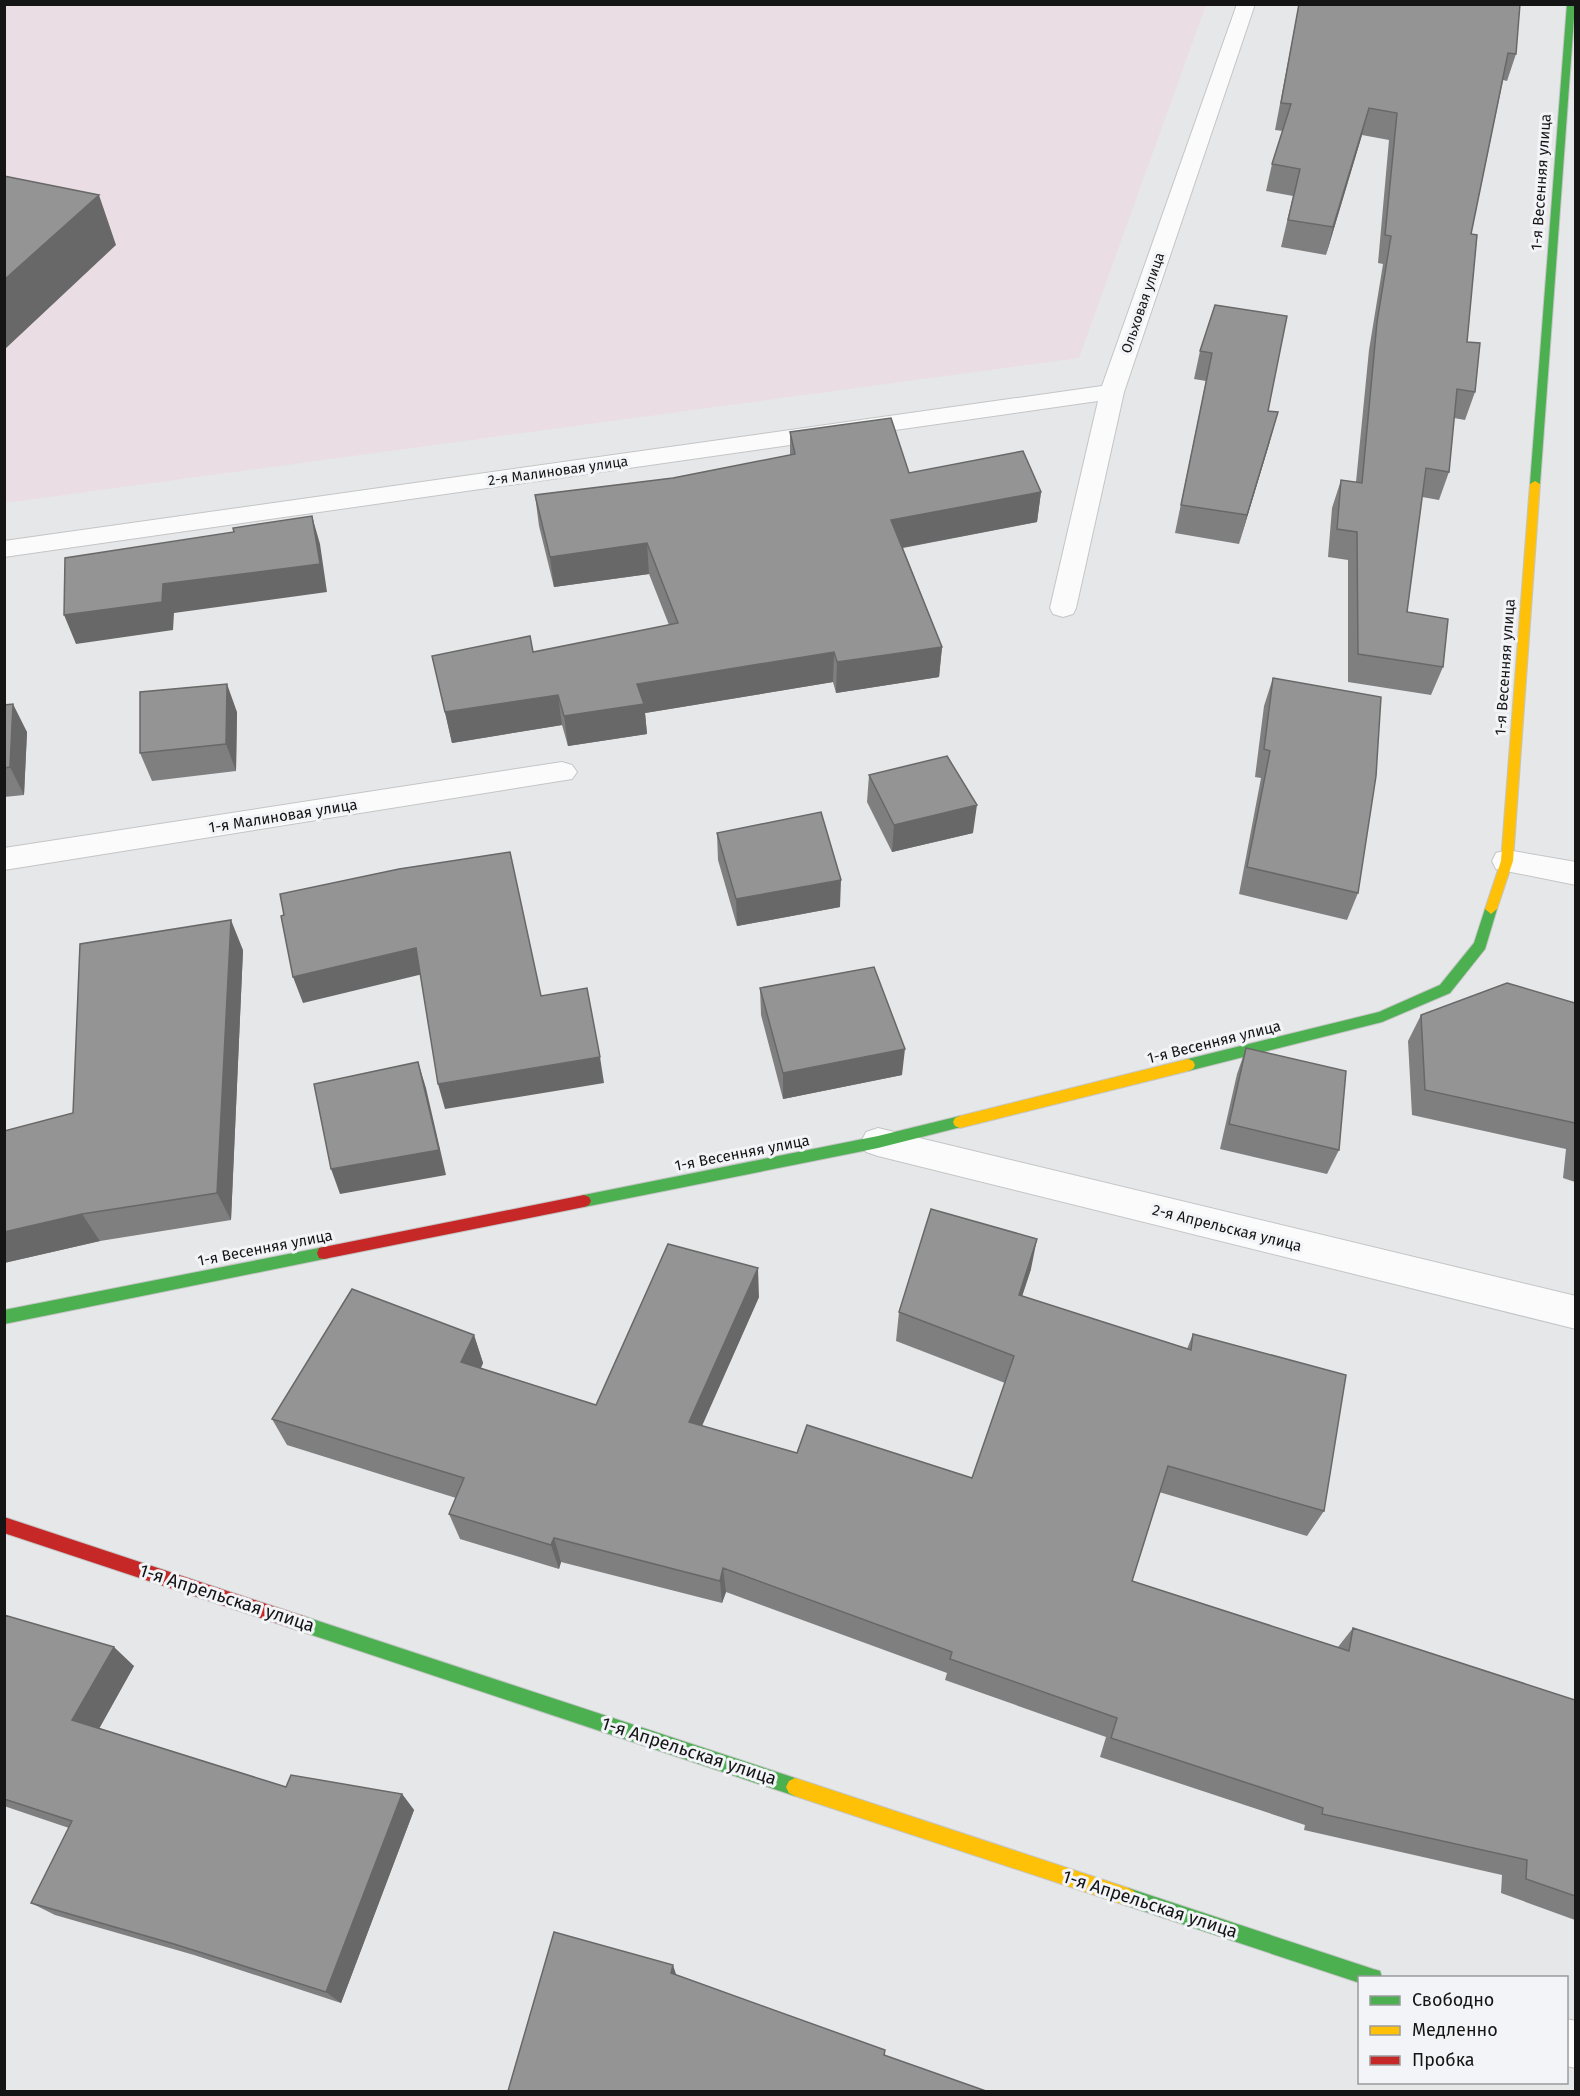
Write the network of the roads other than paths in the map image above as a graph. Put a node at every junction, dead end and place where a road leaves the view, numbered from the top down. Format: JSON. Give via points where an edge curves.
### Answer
{"nodes":[{"id":1,"x":1246,"y":4,"type":"edge"},
{"id":2,"x":1571,"y":4,"type":"edge"},
{"id":3,"x":1112,"y":392,"type":"junction"},
{"id":4,"x":4,"y":549,"type":"edge"},
{"id":5,"x":1063,"y":608,"type":"dead end"},
{"id":6,"x":562,"y":772,"type":"dead end"},
{"id":7,"x":4,"y":860,"type":"edge"},
{"id":8,"x":1506,"y":861,"type":"junction"},
{"id":9,"x":1575,"y":874,"type":"edge"},
{"id":10,"x":878,"y":1142,"type":"junction"},
{"id":11,"x":1575,"y":1313,"type":"edge"},
{"id":12,"x":4,"y":1317,"type":"edge"},
{"id":13,"x":4,"y":1524,"type":"edge"},
{"id":14,"x":1370,"y":1976,"type":"edge"}],
"edges":[{"from":1,"to":3,"type":"street","name":"Ольховая улица"},
{"from":2,"to":8,"type":"street","name":"1-я Весенняя улица"},
{"from":3,"to":4,"type":"street","name":"2-я Малиновая улица"},
{"from":3,"to":5,"type":"street","name":"Ольховая улица"},
{"from":6,"to":7,"type":"street","name":"1-я Малиновая улица"},
{"from":8,"to":9,"type":"street"},
{"from":8,"to":10,"type":"street","name":"1-я Весенняя улица","via":[[1480,945],[1445,989],[1382,1017]]},
{"from":10,"to":11,"type":"street","name":"2-я Апрельская улица"},
{"from":10,"to":12,"type":"street","name":"1-я Весенняя улица"},
{"from":13,"to":14,"type":"street","name":"1-я Апрельская улица"}]}
